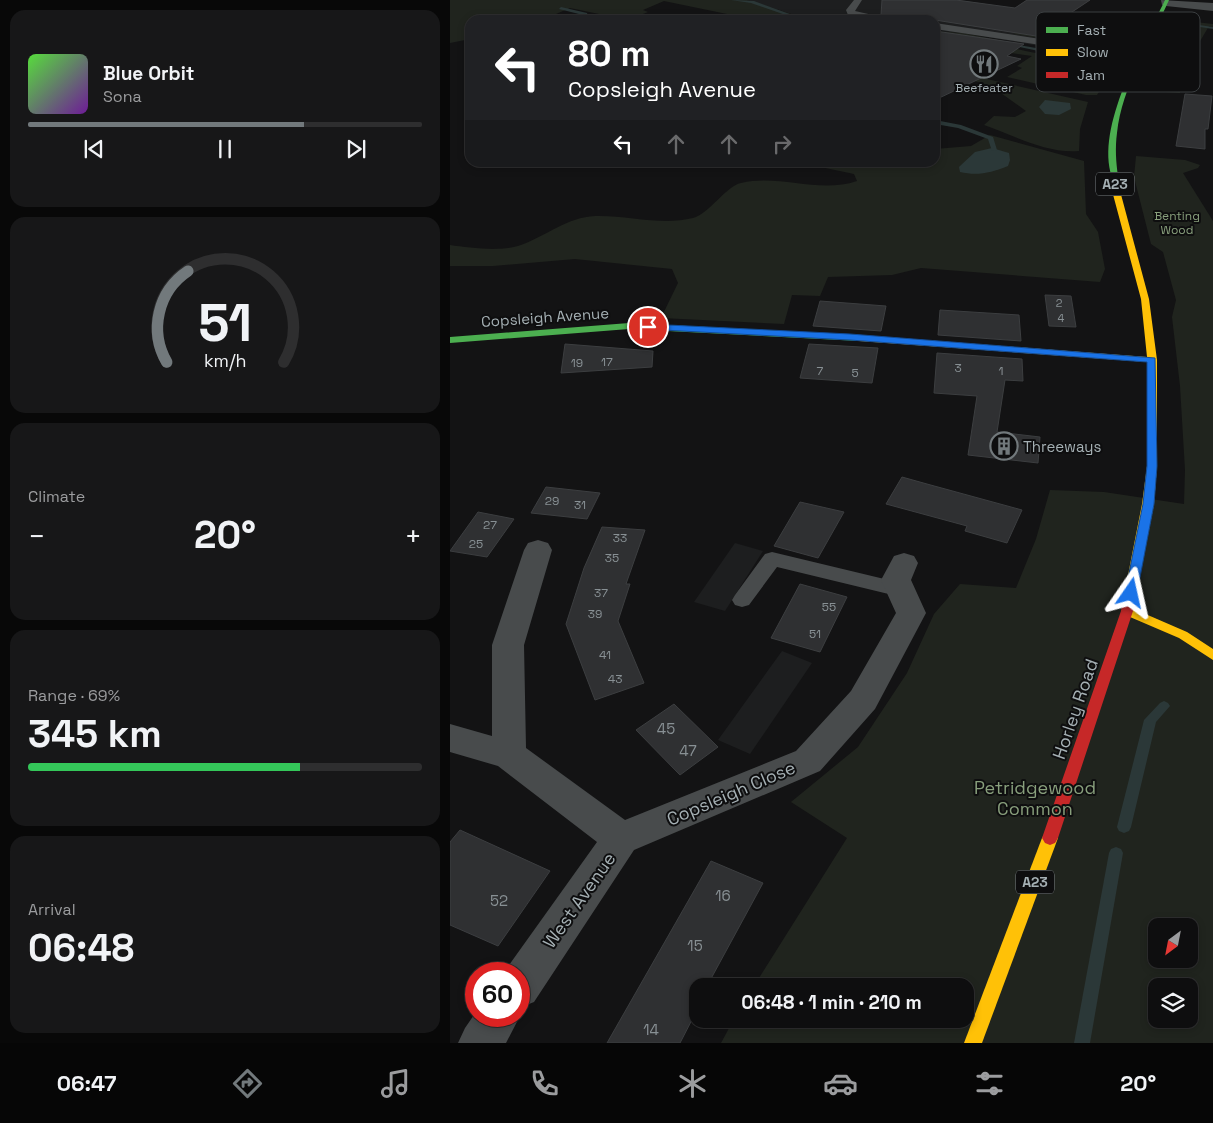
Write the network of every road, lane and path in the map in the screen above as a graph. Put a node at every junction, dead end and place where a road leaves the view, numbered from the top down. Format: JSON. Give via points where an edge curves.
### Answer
{"nodes":[{"id":1,"x":858,"y":0,"type":"edge"},
{"id":2,"x":1167,"y":1,"type":"edge"},
{"id":3,"x":1186,"y":2,"type":"edge"},
{"id":4,"x":1213,"y":7,"type":"edge"},
{"id":5,"x":1176,"y":12,"type":"edge"},
{"id":6,"x":862,"y":15,"type":"edge"},
{"id":7,"x":940,"y":27,"type":"edge"},
{"id":8,"x":1036,"y":41,"type":"edge"},
{"id":9,"x":1127,"y":92,"type":"edge"},
{"id":10,"x":450,"y":340,"type":"edge"},
{"id":11,"x":1152,"y":360,"type":"junction"},
{"id":12,"x":538,"y":550,"type":"dead end"},
{"id":13,"x":902,"y":577,"type":"joint"},
{"id":14,"x":742,"y":600,"type":"dead end"},
{"id":15,"x":1127,"y":611,"type":"junction"},
{"id":16,"x":1213,"y":655,"type":"edge"},
{"id":17,"x":450,"y":738,"type":"edge"},
{"id":18,"x":509,"y":756,"type":"junction"},
{"id":19,"x":621,"y":838,"type":"junction"},
{"id":20,"x":530,"y":971,"type":"edge"},
{"id":21,"x":491,"y":1027,"type":"edge"},
{"id":22,"x":480,"y":1043,"type":"edge"},
{"id":23,"x":973,"y":1043,"type":"edge"}],
"edges":[{"from":1,"to":6,"type":"lane","via":[[850,10]]},
{"from":2,"to":3,"type":"street"},
{"from":3,"to":4,"type":"street"},
{"from":3,"to":5,"type":"main road","number":"A23"},
{"from":7,"to":8,"type":"lane"},
{"from":9,"to":11,"type":"main road","number":"A23","via":[[1114,130],[1115,186],[1145,299]]},
{"from":10,"to":11,"type":"main road","name":"Copsleigh Avenue","via":[[629,326],[860,338]]},
{"from":11,"to":15,"type":"main road","number":"A23","via":[[1151,476]]},
{"from":12,"to":18,"type":"street","via":[[508,645]]},
{"from":13,"to":14,"type":"lane","name":"Copsleigh Close","via":[[772,559]]},
{"from":13,"to":19,"type":"street","name":"Copsleigh Close","via":[[911,613],[863,700],[808,761]]},
{"from":15,"to":16,"type":"main road","via":[[1183,635]]},
{"from":15,"to":23,"type":"main road","name":"Horley Road","number":"A23","via":[[1034,884]]},
{"from":17,"to":18,"type":"street"},
{"from":18,"to":19,"type":"street"},
{"from":19,"to":20,"type":"street","name":"West Avenue"},
{"from":21,"to":22,"type":"street"}]}
